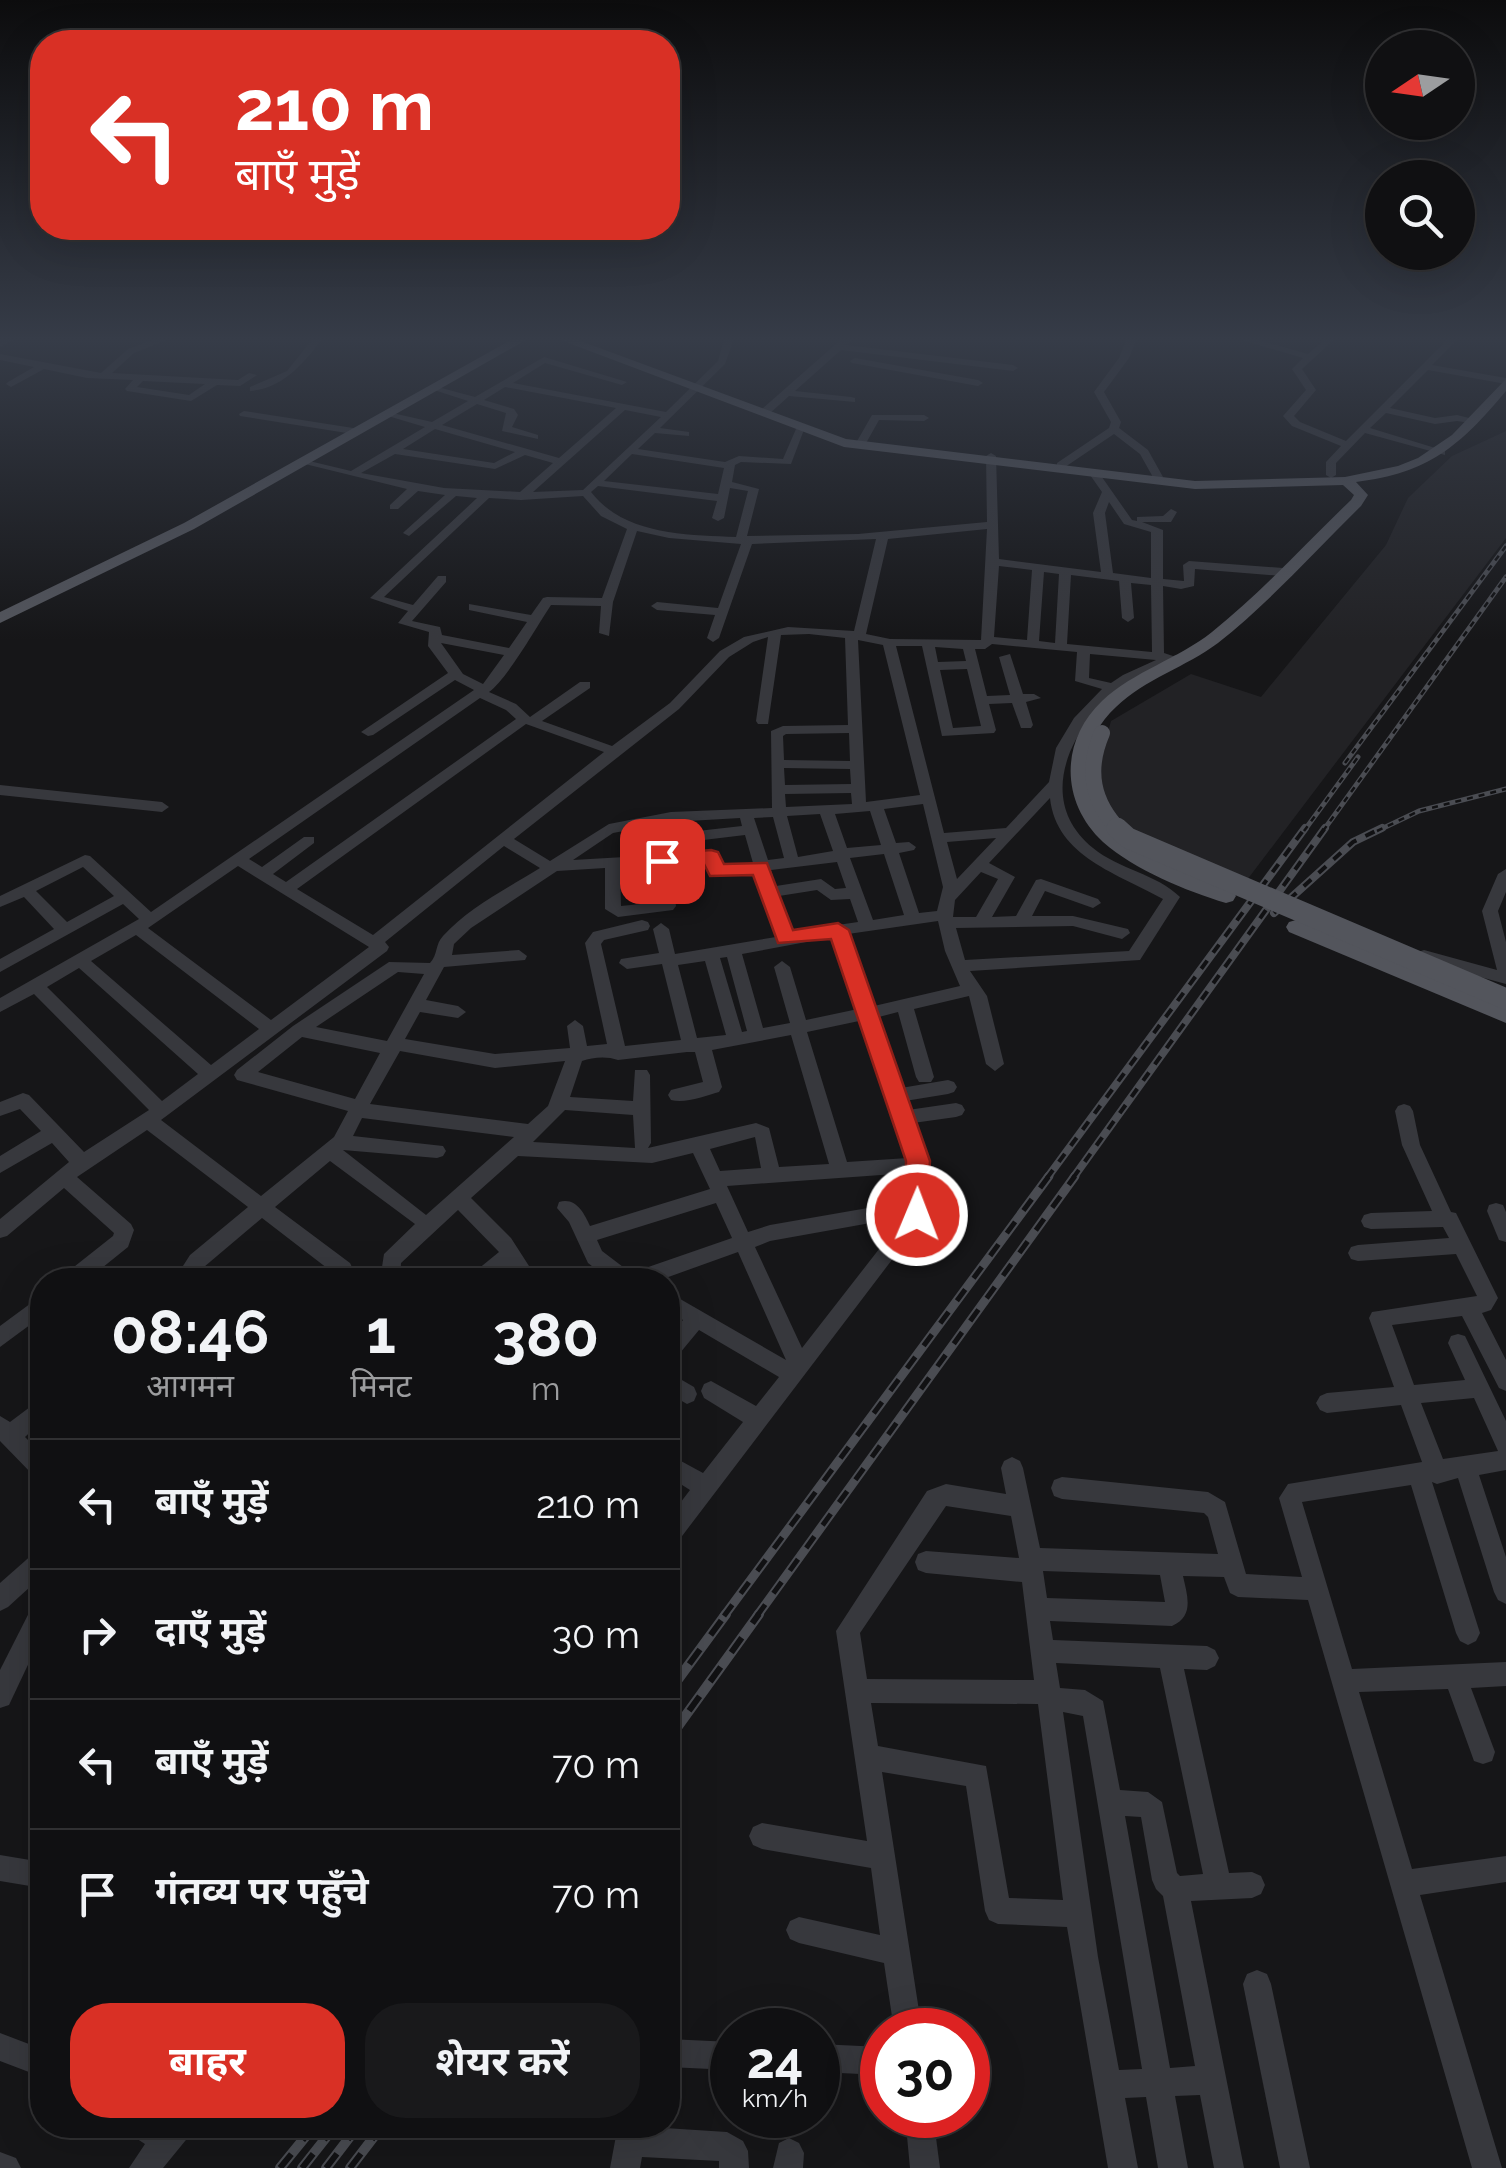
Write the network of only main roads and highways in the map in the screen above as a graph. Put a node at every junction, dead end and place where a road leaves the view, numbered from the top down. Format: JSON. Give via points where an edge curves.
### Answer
{"nodes":[{"id":1,"x":342,"y":437,"type":"edge"},
{"id":2,"x":352,"y":437,"type":"edge"},
{"id":3,"x":832,"y":437,"type":"edge"},
{"id":4,"x":840,"y":437,"type":"edge"},
{"id":5,"x":1457,"y":437,"type":"edge"},
{"id":6,"x":1467,"y":437,"type":"edge"},
{"id":7,"x":990,"y":457,"type":"junction"},
{"id":8,"x":1360,"y":483,"type":"junction"},
{"id":9,"x":1250,"y":609,"type":"junction"},
{"id":10,"x":0,"y":615,"type":"edge"},
{"id":11,"x":1096,"y":731,"type":"junction"},
{"id":12,"x":1506,"y":999,"type":"edge"},
{"id":13,"x":1506,"y":1014,"type":"edge"}],
"edges":[{"from":1,"to":10,"type":"main road"},
{"from":2,"to":10,"type":"main road"},
{"from":3,"to":7,"type":"main road","via":[[880,450]]},
{"from":4,"to":7,"type":"main road"},
{"from":5,"to":8,"type":"main road","via":[[1428,462]]},
{"from":6,"to":8,"type":"main road","via":[[1442,462]]},
{"from":7,"to":8,"type":"main road","via":[[1194,485]]},
{"from":7,"to":8,"type":"main road","via":[[1218,482],[1331,475]]},
{"from":8,"to":9,"type":"main road","via":[[1356,502]]},
{"from":8,"to":9,"type":"main road","via":[[1371,498],[1356,518]]},
{"from":9,"to":11,"type":"main road","via":[[1202,658],[1130,700]]},
{"from":9,"to":11,"type":"main road","via":[[1109,704]]},
{"from":11,"to":12,"type":"main road","bridge":true,"via":[[1093,792],[1128,838]]},
{"from":11,"to":13,"type":"main road","via":[[1078,764],[1080,795],[1094,823],[1118,845]]}]}
